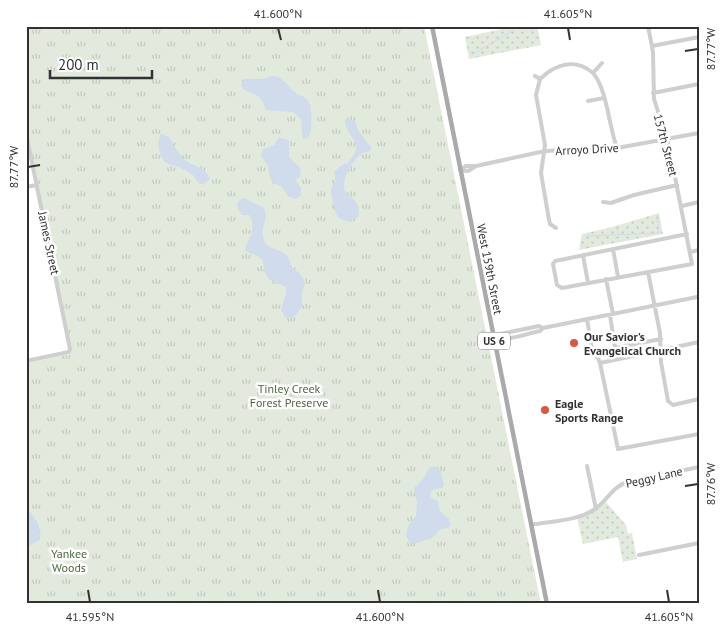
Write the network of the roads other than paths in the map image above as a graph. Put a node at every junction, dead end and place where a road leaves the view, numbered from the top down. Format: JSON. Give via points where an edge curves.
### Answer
{"nodes":[{"id":1,"x":432,"y":26,"type":"edge"},
{"id":2,"x":648,"y":26,"type":"edge"},
{"id":3,"x":699,"y":37,"type":"edge"},
{"id":4,"x":652,"y":46,"type":"junction"},
{"id":5,"x":602,"y":63,"type":"dead end"},
{"id":6,"x":593,"y":73,"type":"junction"},
{"id":7,"x":535,"y":76,"type":"dead end"},
{"id":8,"x":540,"y":79,"type":"junction"},
{"id":9,"x":699,"y":84,"type":"edge"},
{"id":10,"x":653,"y":93,"type":"junction"},
{"id":11,"x":604,"y":98,"type":"junction"},
{"id":12,"x":588,"y":102,"type":"dead end"},
{"id":13,"x":26,"y":133,"type":"edge"},
{"id":14,"x":699,"y":133,"type":"edge"},
{"id":15,"x":667,"y":139,"type":"junction"},
{"id":16,"x":617,"y":148,"type":"junction"},
{"id":17,"x":545,"y":151,"type":"junction"},
{"id":18,"x":460,"y":170,"type":"junction"},
{"id":19,"x":37,"y":185,"type":"junction"},
{"id":20,"x":677,"y":185,"type":"junction"},
{"id":21,"x":26,"y":187,"type":"edge"},
{"id":22,"x":603,"y":202,"type":"dead end"},
{"id":23,"x":699,"y":202,"type":"edge"},
{"id":24,"x":682,"y":206,"type":"junction"},
{"id":25,"x":556,"y":228,"type":"dead end"},
{"id":26,"x":686,"y":234,"type":"junction"},
{"id":27,"x":613,"y":249,"type":"junction"},
{"id":28,"x":699,"y":250,"type":"edge"},
{"id":29,"x":690,"y":252,"type":"junction"},
{"id":30,"x":583,"y":255,"type":"junction"},
{"id":31,"x":648,"y":272,"type":"junction"},
{"id":32,"x":618,"y":277,"type":"junction"},
{"id":33,"x":606,"y":279,"type":"junction"},
{"id":34,"x":588,"y":282,"type":"junction"},
{"id":35,"x":697,"y":297,"type":"dead end"},
{"id":36,"x":655,"y":306,"type":"junction"},
{"id":37,"x":611,"y":315,"type":"junction"},
{"id":38,"x":587,"y":320,"type":"junction"},
{"id":39,"x":494,"y":338,"type":"junction"},
{"id":40,"x":661,"y":339,"type":"junction"},
{"id":41,"x":699,"y":342,"type":"edge"},
{"id":42,"x":615,"y":348,"type":"junction"},
{"id":43,"x":662,"y":350,"type":"junction"},
{"id":44,"x":594,"y":352,"type":"junction"},
{"id":45,"x":26,"y":361,"type":"edge"},
{"id":46,"x":600,"y":364,"type":"junction"},
{"id":47,"x":699,"y":399,"type":"edge"},
{"id":48,"x":699,"y":434,"type":"edge"},
{"id":49,"x":588,"y":466,"type":"dead end"},
{"id":50,"x":699,"y":467,"type":"edge"},
{"id":51,"x":596,"y":509,"type":"junction"},
{"id":52,"x":531,"y":526,"type":"junction"},
{"id":53,"x":699,"y":543,"type":"edge"},
{"id":54,"x":639,"y":555,"type":"dead end"},
{"id":55,"x":547,"y":604,"type":"edge"}],
"edges":[{"from":1,"to":18,"type":"main road","name":"West 159th Street","number":"US 6"},
{"from":2,"to":4,"type":"street","name":"157th Street"},
{"from":3,"to":4,"type":"street"},
{"from":4,"to":10,"type":"street","name":"157th Street"},
{"from":5,"to":6,"type":"street"},
{"from":6,"to":8,"type":"street","via":[[583,66],[568,64],[554,68]]},
{"from":6,"to":11,"type":"street"},
{"from":7,"to":8,"type":"street"},
{"from":8,"to":17,"type":"street","via":[[536,95]]},
{"from":9,"to":10,"type":"street"},
{"from":10,"to":15,"type":"street","name":"157th Street"},
{"from":11,"to":12,"type":"street"},
{"from":11,"to":16,"type":"street"},
{"from":13,"to":19,"type":"street","name":"James Street"},
{"from":14,"to":15,"type":"street","name":"Arroyo Drive"},
{"from":15,"to":16,"type":"street","name":"Arroyo Drive"},
{"from":15,"to":20,"type":"street","name":"157th Street"},
{"from":16,"to":17,"type":"street","name":"Arroyo Drive"},
{"from":17,"to":18,"type":"street","name":"Arroyo Drive","via":[[476,166],[468,171]]},
{"from":17,"to":25,"type":"street","via":[[541,181],[550,224]]},
{"from":18,"to":39,"type":"main road","name":"West 159th Street","number":"US 6"},
{"from":19,"to":21,"type":"street"},
{"from":19,"to":45,"type":"street","name":"James Street","via":[[70,349],[69,352]]},
{"from":20,"to":22,"type":"street","via":[[611,204]]},
{"from":20,"to":24,"type":"street","name":"157th Street"},
{"from":23,"to":24,"type":"street"},
{"from":24,"to":26,"type":"street","name":"157th Street"},
{"from":26,"to":27,"type":"street"},
{"from":26,"to":29,"type":"street","name":"157th Street"},
{"from":27,"to":30,"type":"street"},
{"from":27,"to":32,"type":"street"},
{"from":28,"to":29,"type":"street"},
{"from":29,"to":31,"type":"street","name":"157th Street","via":[[692,264]]},
{"from":30,"to":34,"type":"street"},
{"from":30,"to":34,"type":"street","via":[[555,261],[553,265],[559,287]]},
{"from":31,"to":32,"type":"street"},
{"from":31,"to":36,"type":"street"},
{"from":32,"to":33,"type":"street"},
{"from":33,"to":34,"type":"street"},
{"from":33,"to":37,"type":"street"},
{"from":35,"to":36,"type":"street"},
{"from":36,"to":37,"type":"street"},
{"from":36,"to":40,"type":"street"},
{"from":37,"to":38,"type":"street"},
{"from":37,"to":42,"type":"street"},
{"from":38,"to":39,"type":"street","via":[[539,326]]},
{"from":38,"to":44,"type":"street"},
{"from":39,"to":52,"type":"main road","name":"West 159th Street","number":"US 6"},
{"from":40,"to":42,"type":"street"},
{"from":40,"to":43,"type":"street"},
{"from":41,"to":43,"type":"street"},
{"from":42,"to":44,"type":"street"},
{"from":43,"to":46,"type":"street"},
{"from":43,"to":47,"type":"street","via":[[661,362],[670,404]]},
{"from":44,"to":46,"type":"street"},
{"from":46,"to":48,"type":"street","via":[[618,449]]},
{"from":49,"to":51,"type":"street"},
{"from":50,"to":51,"type":"street","name":"Peggy Lane","via":[[618,485]]},
{"from":51,"to":52,"type":"street","name":"Peggy Lane"},
{"from":52,"to":55,"type":"main road","name":"West 159th Street","number":"US 6"},
{"from":53,"to":54,"type":"street"}]}
